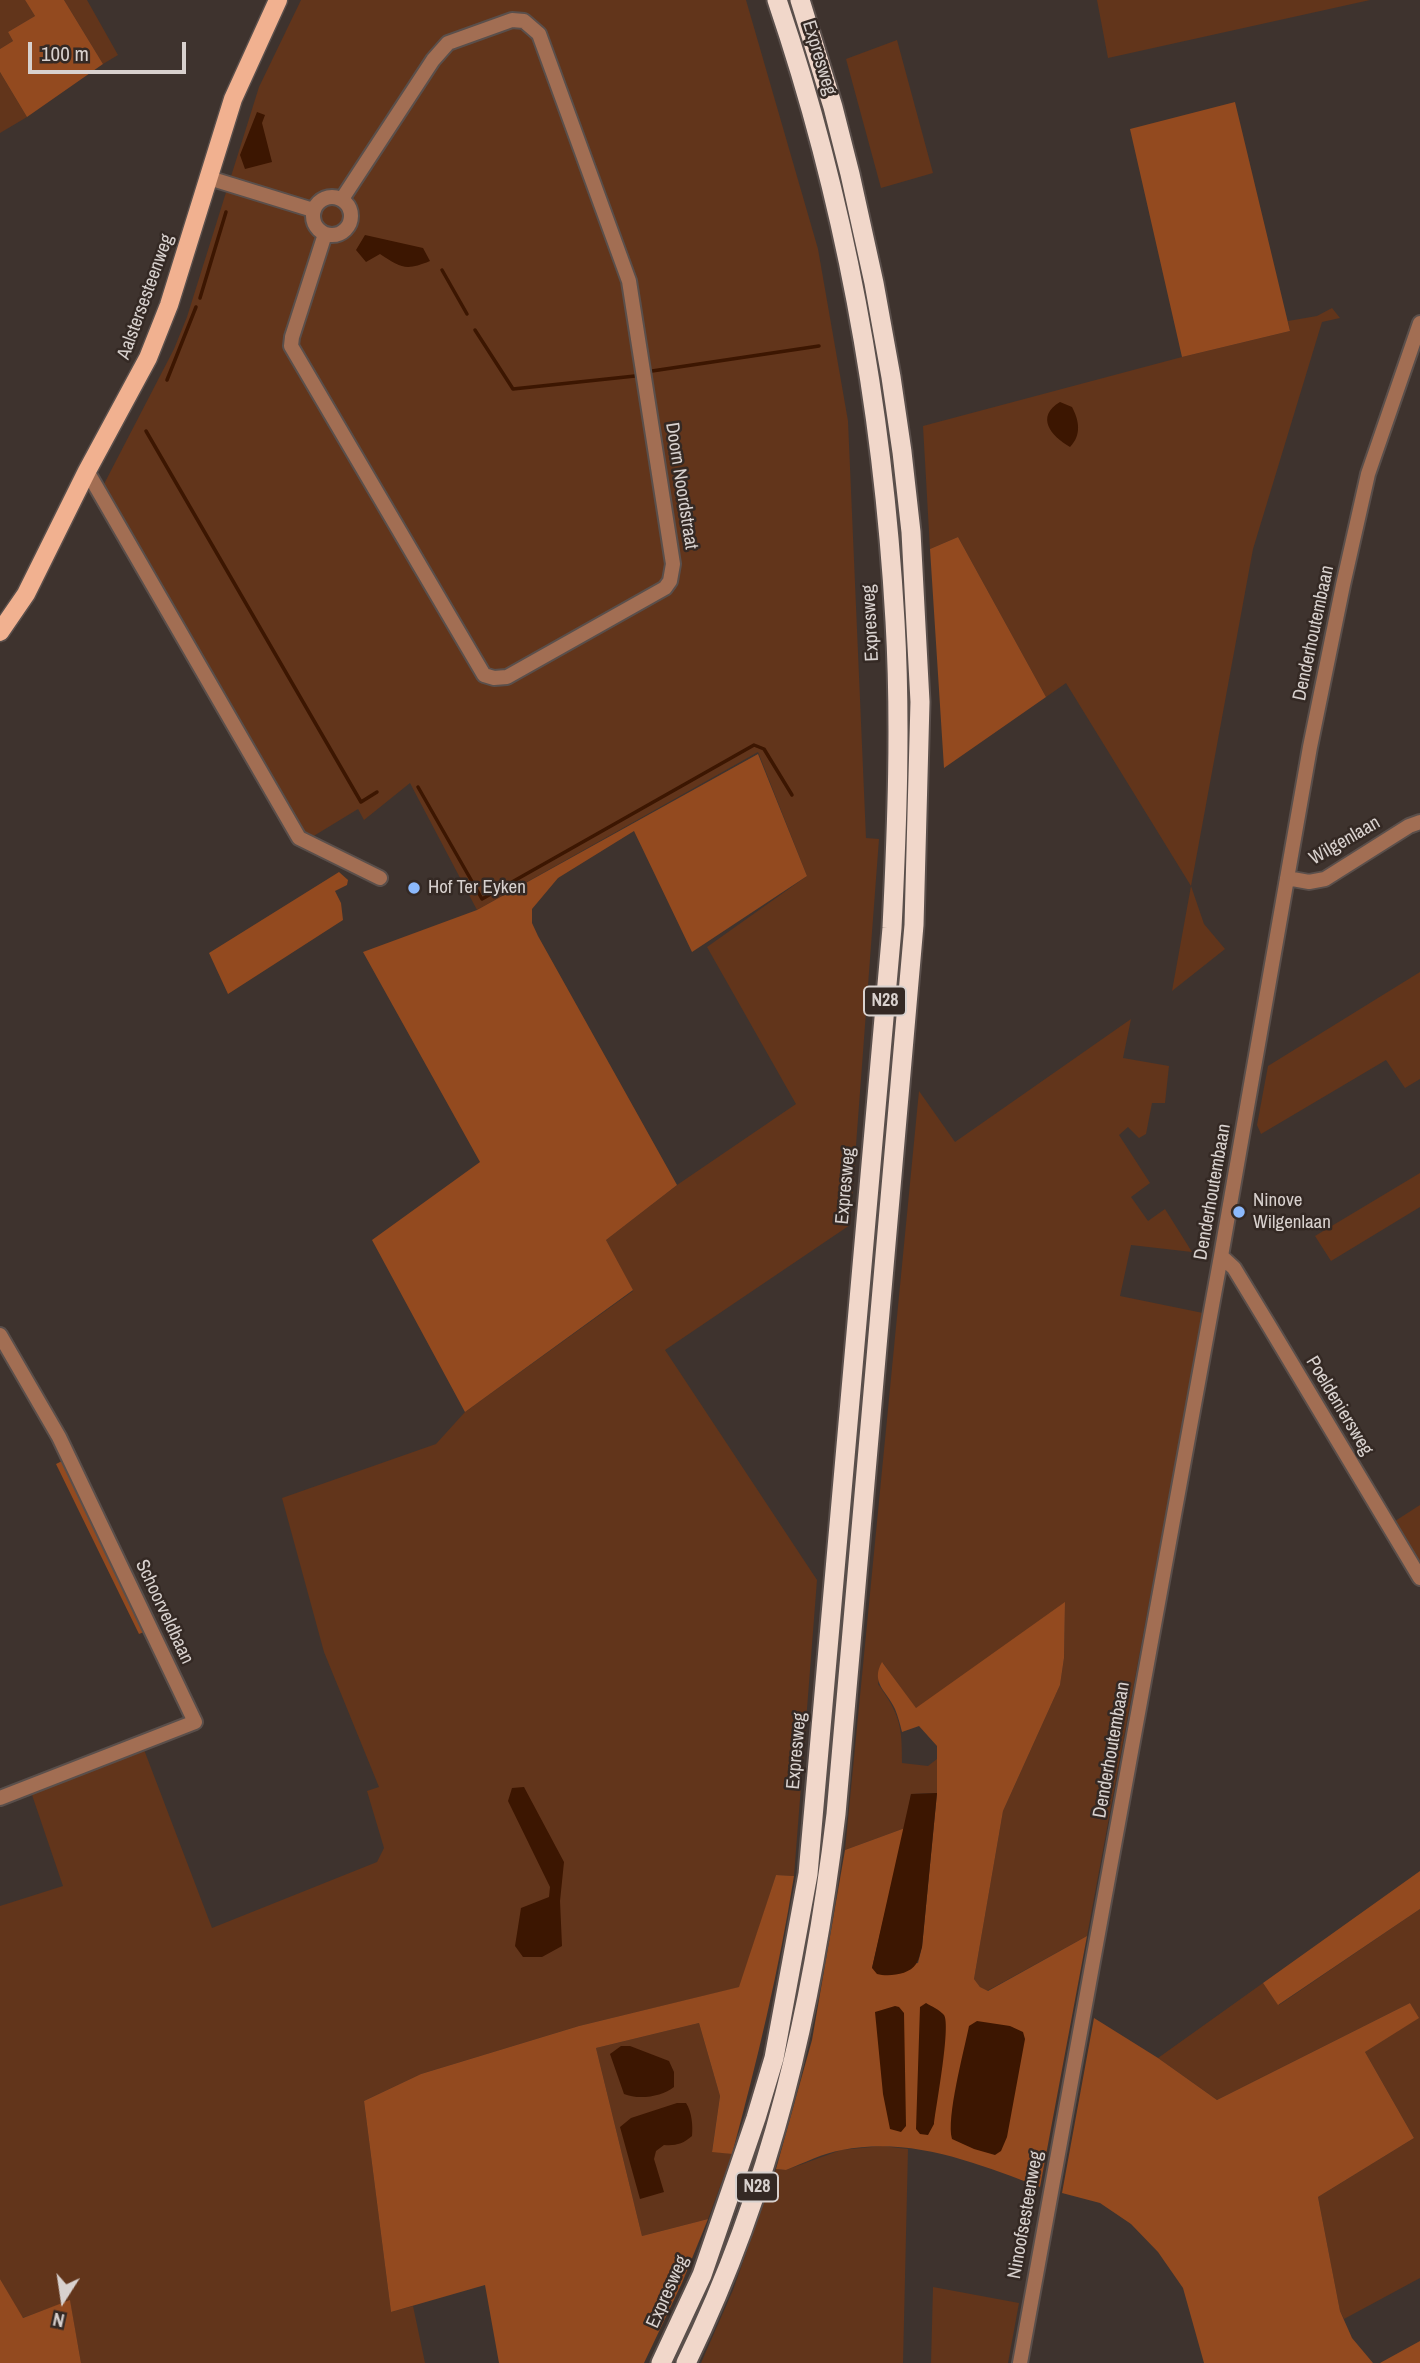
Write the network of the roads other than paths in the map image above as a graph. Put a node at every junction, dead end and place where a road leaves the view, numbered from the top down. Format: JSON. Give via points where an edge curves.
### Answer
{"nodes":[{"id":1,"x":278,"y":0,"type":"edge"},
{"id":2,"x":777,"y":0,"type":"edge"},
{"id":3,"x":800,"y":0,"type":"edge"},
{"id":4,"x":209,"y":178,"type":"junction"},
{"id":5,"x":342,"y":200,"type":"junction"},
{"id":6,"x":313,"y":210,"type":"junction"},
{"id":7,"x":325,"y":234,"type":"junction"},
{"id":8,"x":1420,"y":323,"type":"edge"},
{"id":9,"x":87,"y":471,"type":"junction"},
{"id":10,"x":0,"y":632,"type":"edge"},
{"id":11,"x":1420,"y":822,"type":"edge"},
{"id":12,"x":380,"y":878,"type":"dead end"},
{"id":13,"x":1287,"y":878,"type":"junction"},
{"id":14,"x":1221,"y":1256,"type":"junction"},
{"id":15,"x":0,"y":1335,"type":"edge"},
{"id":16,"x":1420,"y":1578,"type":"edge"},
{"id":17,"x":0,"y":1798,"type":"edge"},
{"id":18,"x":1071,"y":2074,"type":"joint"},
{"id":19,"x":661,"y":2363,"type":"edge"},
{"id":20,"x":686,"y":2363,"type":"edge"},
{"id":21,"x":1020,"y":2363,"type":"edge"}],
"edges":[{"from":1,"to":4,"type":"main road","name":"Aalstersesteenweg","via":[[233,99]]},
{"from":2,"to":19,"type":"highway","name":"Expresweg","number":"N28","via":[[845,244],[879,443],[895,623],[892,928],[808,1874],[774,2059],[702,2275]]},
{"from":3,"to":20,"type":"highway","name":"Expresweg","number":"N28","via":[[833,107],[865,238],[902,452],[920,702],[914,925],[836,1814],[820,1937],[778,2122],[723,2280]]},
{"from":4,"to":6,"type":"street"},
{"from":4,"to":9,"type":"main road","name":"Aalstersesteenweg","via":[[148,358]]},
{"from":5,"to":6,"type":"street","via":[[327,197]]},
{"from":5,"to":7,"type":"street","via":[[351,212],[348,226],[338,234]]},
{"from":5,"to":7,"type":"street","name":"Doorn Noordstraat","via":[[448,43],[512,20],[524,21],[538,34],[629,281],[673,564],[665,587],[507,677],[484,675],[291,346]]},
{"from":6,"to":7,"type":"street","via":[[315,225]]},
{"from":8,"to":13,"type":"street","name":"Denderhoutembaan","via":[[1368,474],[1342,585]]},
{"from":9,"to":10,"type":"main road","name":"Aalstersesteenweg","via":[[26,594]]},
{"from":9,"to":12,"type":"street","via":[[299,838]]},
{"from":11,"to":13,"type":"street","name":"Wilgenlaan","via":[[1325,879]]},
{"from":13,"to":14,"type":"street","name":"Denderhoutembaan"},
{"from":14,"to":16,"type":"street","name":"Poeldeniersweg","via":[[1234,1268]]},
{"from":14,"to":18,"type":"street","name":"Denderhoutembaan"},
{"from":15,"to":17,"type":"street","name":"Schoorveldbaan","via":[[59,1437],[195,1721]]},
{"from":18,"to":21,"type":"street","name":"Ninoofsesteenweg"}]}
